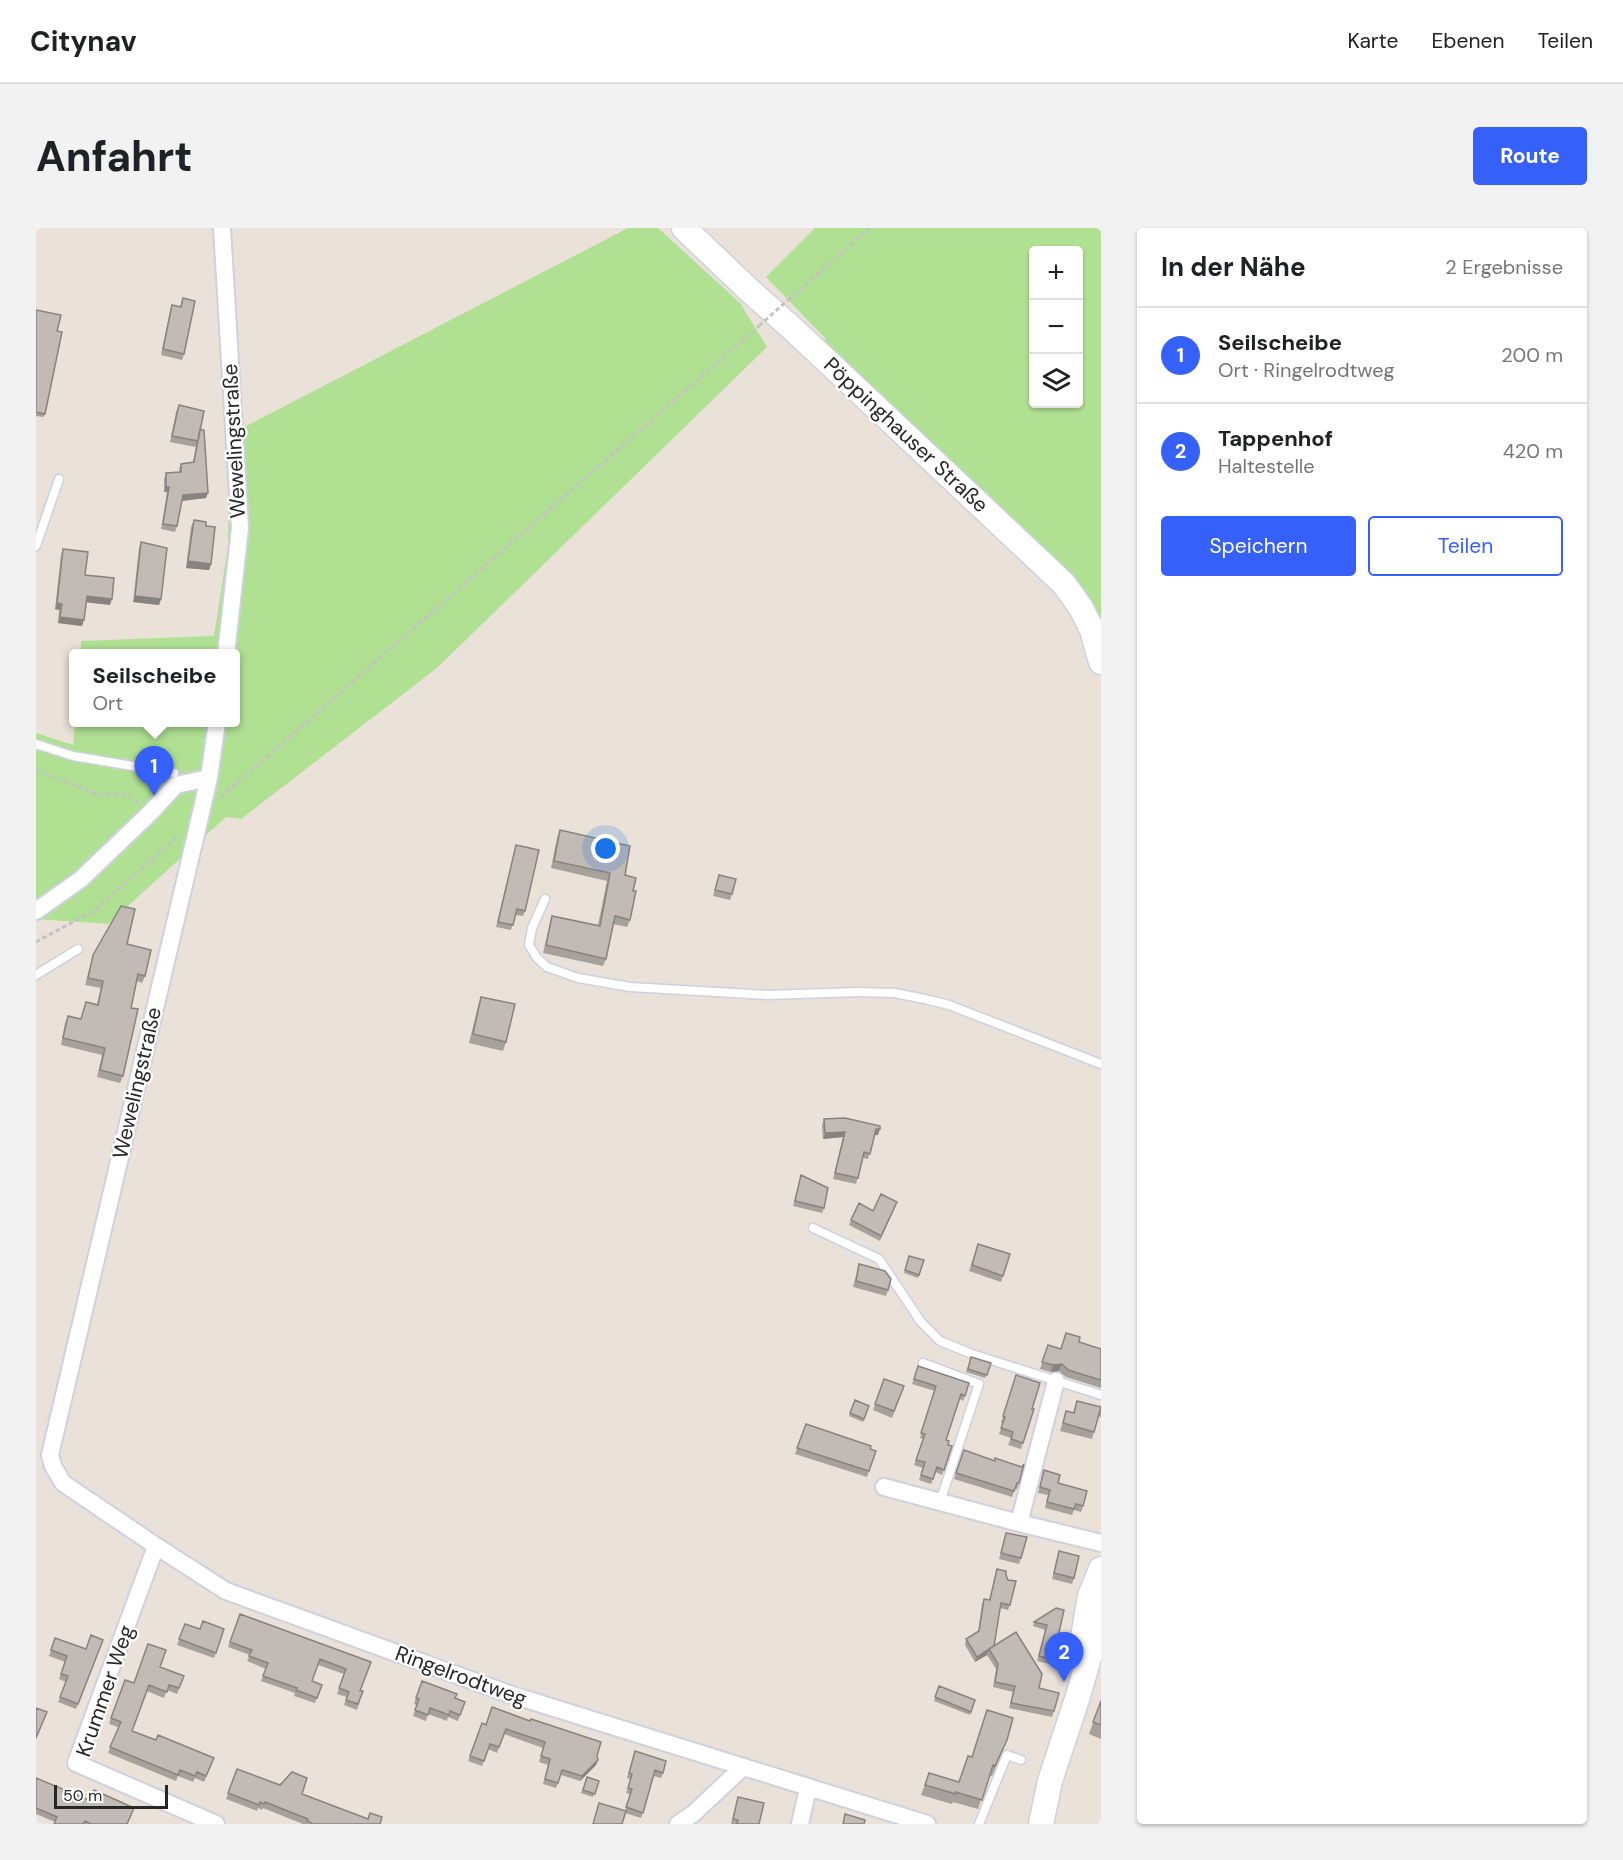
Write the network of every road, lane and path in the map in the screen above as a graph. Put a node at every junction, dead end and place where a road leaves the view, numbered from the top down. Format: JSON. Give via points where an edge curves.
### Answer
{"nodes":[{"id":1,"x":222,"y":228,"type":"edge"},
{"id":2,"x":684,"y":228,"type":"edge"},
{"id":3,"x":870,"y":228,"type":"edge"},
{"id":4,"x":59,"y":479,"type":"dead end"},
{"id":5,"x":36,"y":546,"type":"edge"},
{"id":6,"x":227,"y":649,"type":"edge"},
{"id":7,"x":1101,"y":662,"type":"edge"},
{"id":8,"x":216,"y":727,"type":"edge"},
{"id":9,"x":36,"y":744,"type":"edge"},
{"id":10,"x":36,"y":770,"type":"edge"},
{"id":11,"x":174,"y":773,"type":"dead end"},
{"id":12,"x":209,"y":778,"type":"junction"},
{"id":13,"x":151,"y":812,"type":"junction"},
{"id":14,"x":200,"y":818,"type":"junction"},
{"id":15,"x":545,"y":899,"type":"dead end"},
{"id":16,"x":36,"y":911,"type":"edge"},
{"id":17,"x":36,"y":942,"type":"edge"},
{"id":18,"x":78,"y":949,"type":"dead end"},
{"id":19,"x":36,"y":975,"type":"edge"},
{"id":20,"x":1101,"y":1064,"type":"edge"},
{"id":21,"x":813,"y":1228,"type":"dead end"},
{"id":22,"x":923,"y":1363,"type":"dead end"},
{"id":23,"x":1056,"y":1381,"type":"junction"},
{"id":24,"x":1101,"y":1395,"type":"edge"},
{"id":25,"x":53,"y":1442,"type":"joint"},
{"id":26,"x":884,"y":1487,"type":"dead end"},
{"id":27,"x":940,"y":1502,"type":"junction"},
{"id":28,"x":1019,"y":1523,"type":"junction"},
{"id":29,"x":1101,"y":1543,"type":"edge"},
{"id":30,"x":156,"y":1546,"type":"junction"},
{"id":31,"x":1101,"y":1569,"type":"edge"},
{"id":32,"x":1101,"y":1616,"type":"edge"},
{"id":33,"x":1082,"y":1678,"type":"junction"},
{"id":34,"x":1021,"y":1760,"type":"dead end"},
{"id":35,"x":742,"y":1768,"type":"junction"},
{"id":36,"x":808,"y":1788,"type":"junction"},
{"id":37,"x":216,"y":1824,"type":"edge"},
{"id":38,"x":678,"y":1824,"type":"edge"},
{"id":39,"x":800,"y":1824,"type":"edge"},
{"id":40,"x":927,"y":1824,"type":"edge"},
{"id":41,"x":979,"y":1824,"type":"edge"},
{"id":42,"x":1041,"y":1824,"type":"edge"}],
"edges":[{"from":1,"to":6,"type":"street","name":"Wewelingstraße","via":[[240,528]]},
{"from":2,"to":7,"type":"main road","name":"Pöppinghauser Straße","via":[[1064,584],[1092,630]]},
{"from":3,"to":14,"type":"path","bridge":true},
{"from":4,"to":5,"type":"lane"},
{"from":8,"to":12,"type":"street","name":"Wewelingstraße"},
{"from":9,"to":11,"type":"lane","via":[[73,756]]},
{"from":10,"to":13,"type":"path","via":[[99,795],[129,796]]},
{"from":12,"to":13,"type":"street","via":[[176,785]]},
{"from":12,"to":14,"type":"street","name":"Wewelingstraße"},
{"from":13,"to":16,"type":"street","via":[[81,879]]},
{"from":14,"to":17,"type":"path","via":[[94,910]]},
{"from":14,"to":25,"type":"street","name":"Wewelingstraße"},
{"from":15,"to":20,"type":"lane","via":[[531,928],[529,945],[547,967],[578,978],[618,986],[767,994],[894,993],[949,1005]]},
{"from":18,"to":19,"type":"lane"},
{"from":21,"to":23,"type":"lane","via":[[879,1259],[921,1322],[940,1341]]},
{"from":22,"to":27,"type":"lane","via":[[979,1384]]},
{"from":23,"to":24,"type":"lane"},
{"from":23,"to":28,"type":"street"},
{"from":25,"to":30,"type":"street","name":"Ringelrodtweg","via":[[50,1455],[63,1483]]},
{"from":26,"to":27,"type":"street"},
{"from":27,"to":28,"type":"street"},
{"from":28,"to":29,"type":"street"},
{"from":30,"to":35,"type":"street","name":"Ringelrodtweg","via":[[226,1591],[509,1694]]},
{"from":30,"to":37,"type":"street","name":"Krummer Weg","via":[[76,1763]]},
{"from":31,"to":33,"type":"main road","via":[[1086,1612]]},
{"from":32,"to":33,"type":"main road"},
{"from":33,"to":42,"type":"main road"},
{"from":34,"to":41,"type":"lane","via":[[1006,1755]]},
{"from":35,"to":36,"type":"street","name":"Ringelrodtweg"},
{"from":35,"to":38,"type":"street"},
{"from":36,"to":39,"type":"street"},
{"from":36,"to":40,"type":"street","name":"Ringelrodtweg"}]}
